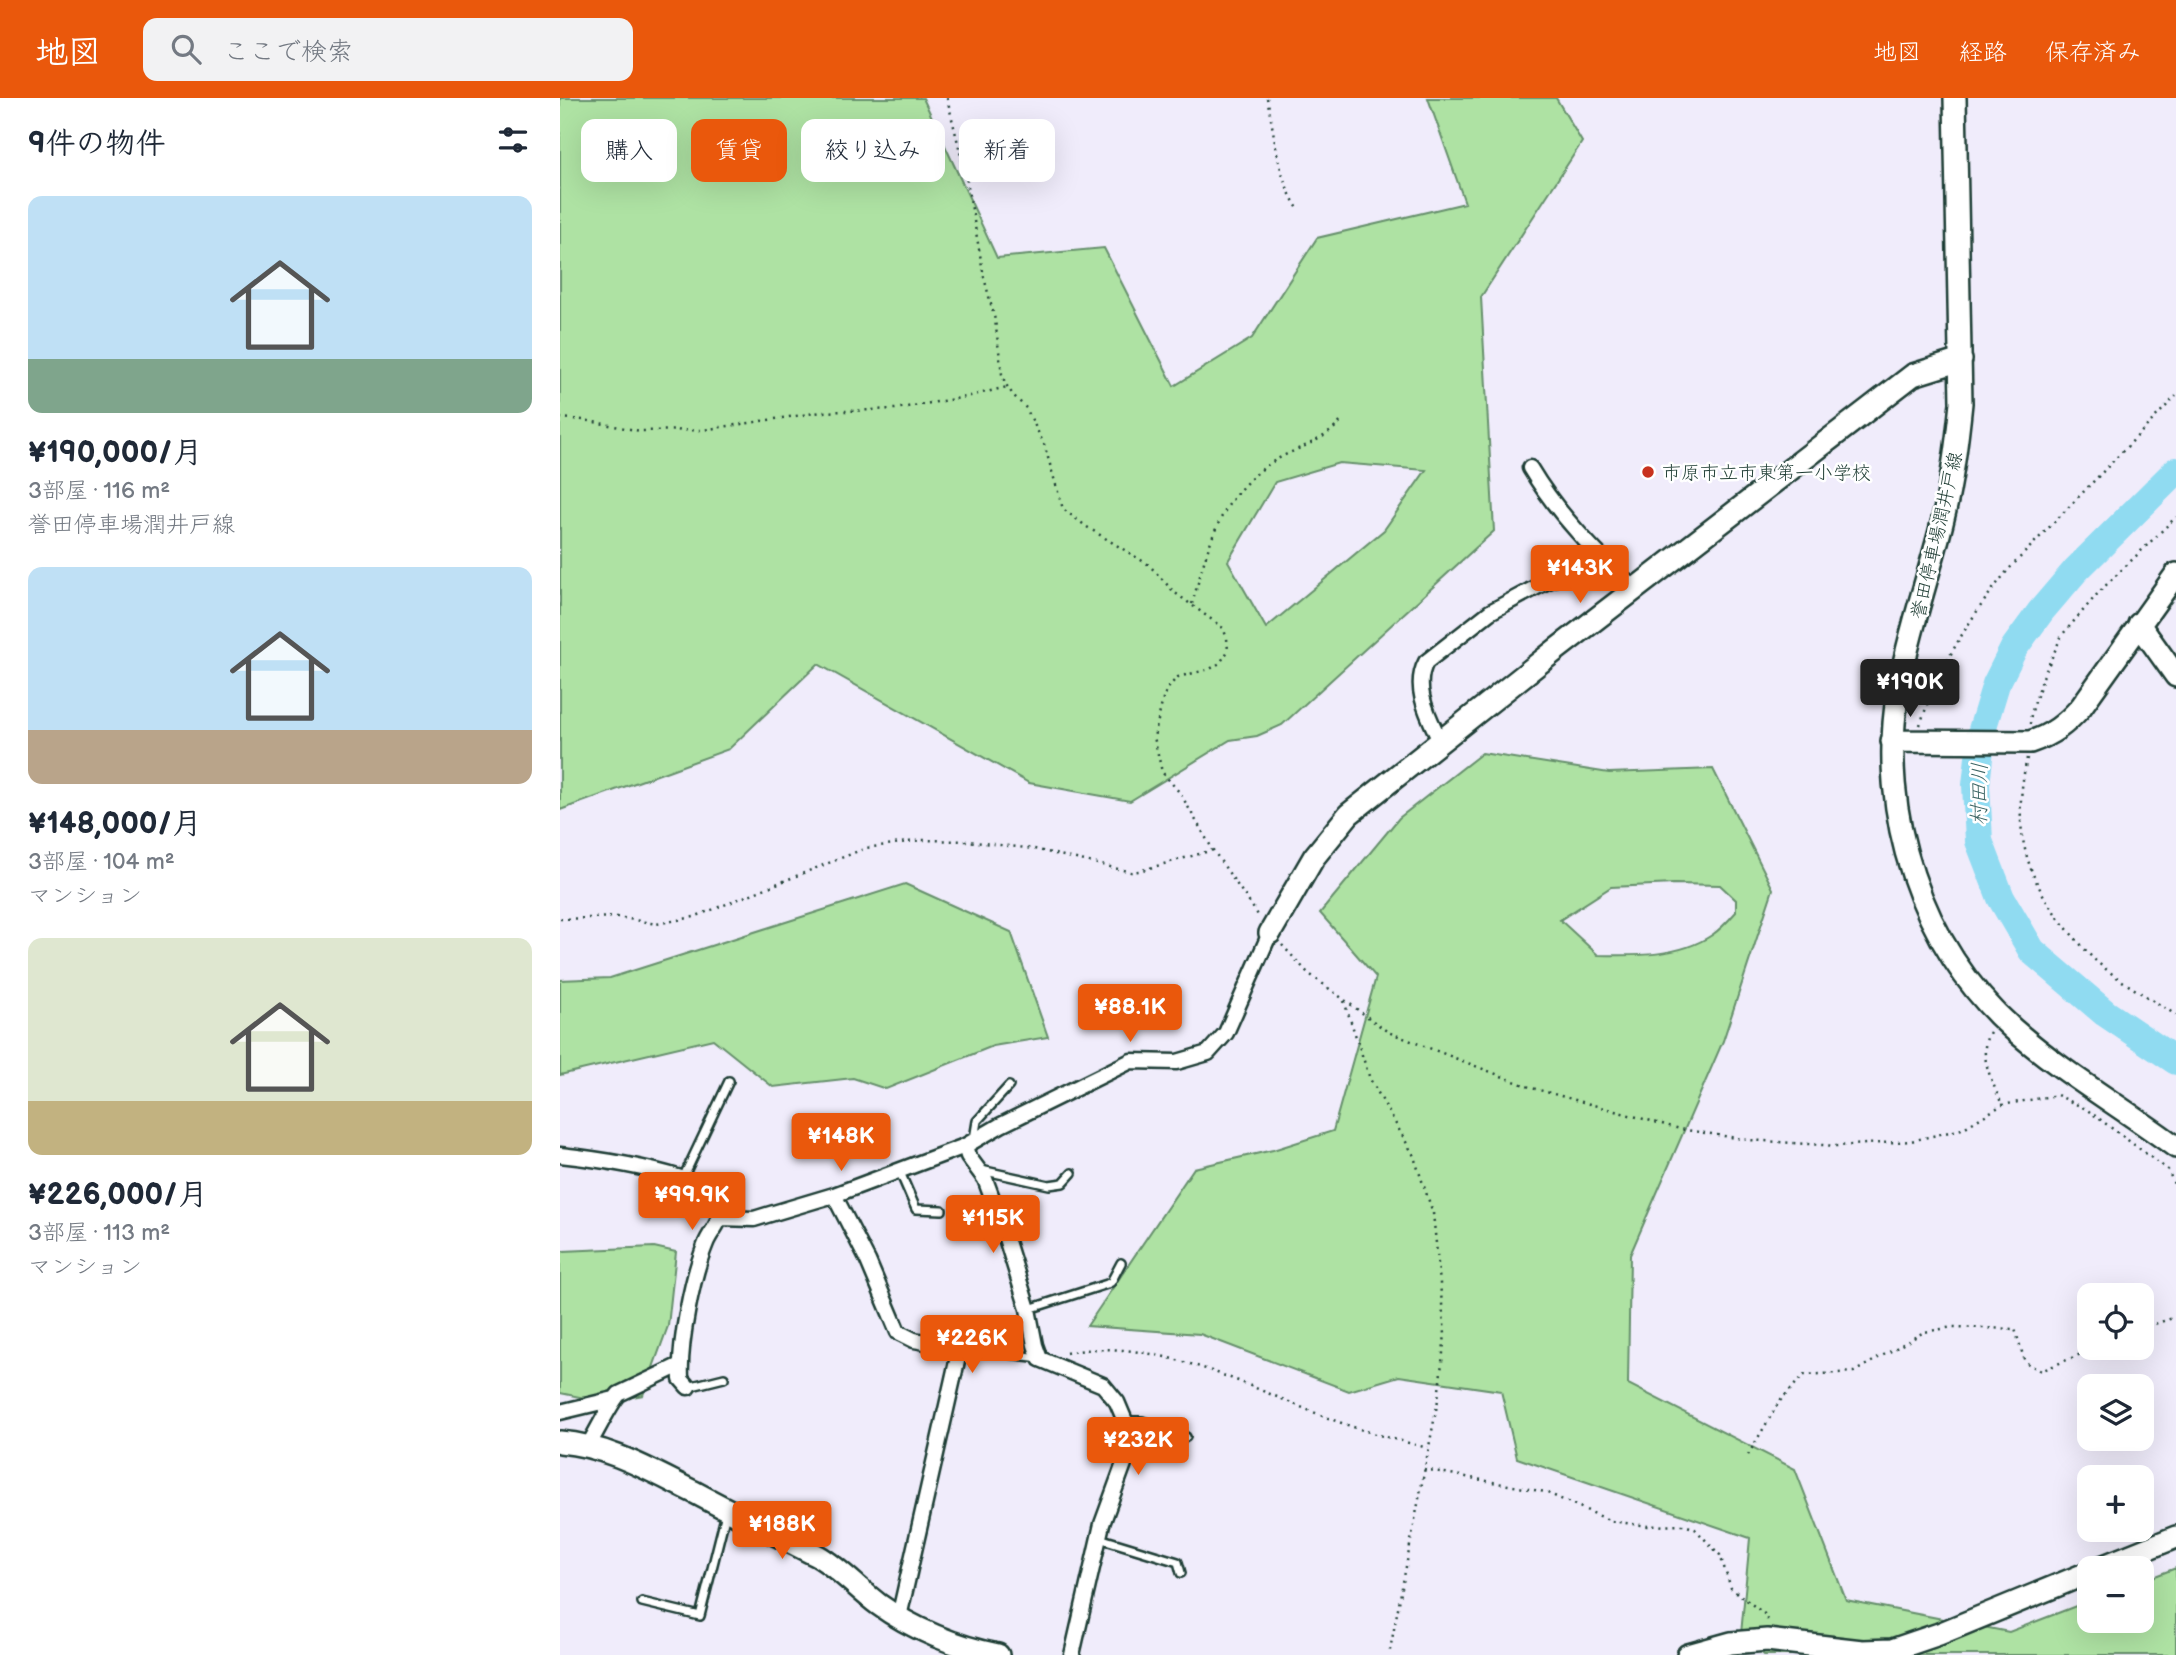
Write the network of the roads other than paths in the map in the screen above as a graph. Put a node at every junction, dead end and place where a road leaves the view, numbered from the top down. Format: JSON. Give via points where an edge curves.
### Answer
{"nodes":[{"id":1,"x":1955,"y":98,"type":"edge"},
{"id":2,"x":1961,"y":360,"type":"junction"},
{"id":3,"x":1530,"y":468,"type":"dead end"},
{"id":4,"x":1603,"y":559,"type":"junction"},
{"id":5,"x":2176,"y":574,"type":"edge"},
{"id":6,"x":1635,"y":590,"type":"junction"},
{"id":7,"x":2139,"y":624,"type":"junction"},
{"id":8,"x":2176,"y":676,"type":"edge"},
{"id":9,"x":1440,"y":741,"type":"junction"},
{"id":10,"x":1892,"y":741,"type":"junction"},
{"id":11,"x":1270,"y":933,"type":"joint"},
{"id":12,"x":729,"y":1081,"type":"dead end"},
{"id":13,"x":1009,"y":1086,"type":"dead end"},
{"id":14,"x":969,"y":1143,"type":"junction"},
{"id":15,"x":2176,"y":1147,"type":"edge"},
{"id":16,"x":560,"y":1155,"type":"edge"},
{"id":17,"x":900,"y":1170,"type":"junction"},
{"id":18,"x":980,"y":1170,"type":"junction"},
{"id":19,"x":1072,"y":1174,"type":"dead end"},
{"id":20,"x":683,"y":1178,"type":"junction"},
{"id":21,"x":834,"y":1195,"type":"junction"},
{"id":22,"x":942,"y":1210,"type":"dead end"},
{"id":23,"x":720,"y":1218,"type":"junction"},
{"id":24,"x":1121,"y":1263,"type":"dead end"},
{"id":25,"x":1028,"y":1309,"type":"junction"},
{"id":26,"x":960,"y":1348,"type":"junction"},
{"id":27,"x":1040,"y":1359,"type":"junction"},
{"id":28,"x":680,"y":1365,"type":"junction"},
{"id":29,"x":724,"y":1378,"type":"dead end"},
{"id":30,"x":688,"y":1387,"type":"joint"},
{"id":31,"x":614,"y":1399,"type":"junction"},
{"id":32,"x":560,"y":1412,"type":"edge"},
{"id":33,"x":1125,"y":1421,"type":"junction"},
{"id":34,"x":1186,"y":1437,"type":"dead end"},
{"id":35,"x":560,"y":1443,"type":"edge"},
{"id":36,"x":588,"y":1446,"type":"junction"},
{"id":37,"x":727,"y":1509,"type":"junction"},
{"id":38,"x":2176,"y":1537,"type":"edge"},
{"id":39,"x":1098,"y":1538,"type":"junction"},
{"id":40,"x":2129,"y":1556,"type":"edge"},
{"id":41,"x":1181,"y":1573,"type":"dead end"},
{"id":42,"x":2077,"y":1577,"type":"edge"},
{"id":43,"x":642,"y":1602,"type":"dead end"},
{"id":44,"x":899,"y":1617,"type":"junction"},
{"id":45,"x":1767,"y":1640,"type":"junction"},
{"id":46,"x":998,"y":1655,"type":"edge"},
{"id":47,"x":1072,"y":1655,"type":"edge"},
{"id":48,"x":1688,"y":1655,"type":"edge"},
{"id":49,"x":1797,"y":1655,"type":"edge"}],
"edges":[{"from":1,"to":2,"type":"main road","name":"誉田停車場潤井戸線"},
{"from":2,"to":6,"type":"main road","via":[[1913,375]]},
{"from":2,"to":10,"type":"main road","name":"誉田停車場潤井戸線","via":[[1961,403],[1950,485],[1906,658]]},
{"from":3,"to":4,"type":"street","via":[[1548,498]]},
{"from":4,"to":6,"type":"street"},
{"from":4,"to":9,"type":"street","via":[[1490,612],[1426,662],[1420,683],[1426,712]]},
{"from":5,"to":7,"type":"main road"},
{"from":6,"to":9,"type":"main road"},
{"from":7,"to":8,"type":"main road"},
{"from":7,"to":10,"type":"main road","via":[[2069,721],[2050,735],[2030,742],[1923,736]]},
{"from":9,"to":11,"type":"main road","via":[[1349,814],[1314,857]]},
{"from":10,"to":15,"type":"main road","name":"誉田停車場潤井戸線","via":[[1898,818],[1925,906],[1962,973],[2037,1049]]},
{"from":11,"to":14,"type":"street","via":[[1226,1033],[1208,1053],[1177,1062],[1131,1061]]},
{"from":12,"to":20,"type":"lane"},
{"from":13,"to":14,"type":"lane","via":[[977,1121]]},
{"from":14,"to":17,"type":"street"},
{"from":14,"to":18,"type":"street","via":[[968,1156]]},
{"from":16,"to":20,"type":"street"},
{"from":17,"to":21,"type":"street"},
{"from":17,"to":22,"type":"lane","via":[[916,1209]]},
{"from":18,"to":19,"type":"lane","via":[[1049,1185],[1063,1183]]},
{"from":18,"to":25,"type":"street","via":[[1002,1222]]},
{"from":20,"to":23,"type":"street","via":[[716,1198]]},
{"from":21,"to":23,"type":"street","via":[[754,1219]]},
{"from":21,"to":26,"type":"street","via":[[898,1332],[914,1340]]},
{"from":23,"to":28,"type":"street","via":[[706,1242],[698,1270]]},
{"from":24,"to":25,"type":"lane","via":[[1107,1284]]},
{"from":25,"to":27,"type":"street"},
{"from":26,"to":27,"type":"lane"},
{"from":26,"to":44,"type":"street"},
{"from":27,"to":33,"type":"street","via":[[1103,1385]]},
{"from":28,"to":30,"type":"street","via":[[681,1379]]},
{"from":28,"to":31,"type":"street"},
{"from":29,"to":30,"type":"lane"},
{"from":31,"to":32,"type":"street"},
{"from":31,"to":36,"type":"street"},
{"from":33,"to":34,"type":"lane","via":[[1142,1421]]},
{"from":33,"to":39,"type":"street","via":[[1125,1461]]},
{"from":35,"to":36,"type":"main road"},
{"from":36,"to":37,"type":"main road","via":[[612,1452]]},
{"from":37,"to":43,"type":"lane","via":[[700,1616]]},
{"from":37,"to":44,"type":"main road","via":[[834,1566]]},
{"from":38,"to":40,"type":"main road"},
{"from":39,"to":41,"type":"lane","via":[[1178,1562]]},
{"from":39,"to":47,"type":"street"},
{"from":42,"to":45,"type":"main road","via":[[1892,1650]]},
{"from":44,"to":46,"type":"main road","via":[[974,1650]]},
{"from":45,"to":48,"type":"main road","via":[[1731,1643]]},
{"from":45,"to":49,"type":"street"}]}
